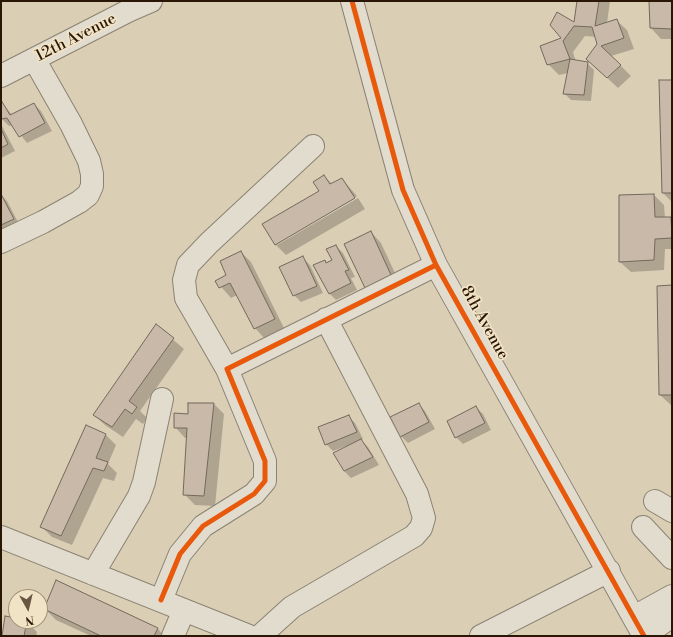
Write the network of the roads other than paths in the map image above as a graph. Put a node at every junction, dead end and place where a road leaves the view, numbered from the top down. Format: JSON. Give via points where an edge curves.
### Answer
{"nodes":[{"id":1,"x":151,"y":1,"type":"edge"},
{"id":2,"x":352,"y":1,"type":"edge"},
{"id":3,"x":125,"y":6,"type":"edge"},
{"id":4,"x":34,"y":59,"type":"junction"},
{"id":5,"x":1,"y":76,"type":"edge"},
{"id":6,"x":313,"y":146,"type":"dead end"},
{"id":7,"x":1,"y":242,"type":"edge"},
{"id":8,"x":436,"y":265,"type":"junction"},
{"id":9,"x":326,"y":319,"type":"junction"},
{"id":10,"x":227,"y":369,"type":"junction"},
{"id":11,"x":162,"y":399,"type":"dead end"},
{"id":12,"x":643,"y":527,"type":"dead end"},
{"id":13,"x":1,"y":537,"type":"edge"},
{"id":14,"x":672,"y":558,"type":"edge"},
{"id":15,"x":609,"y":571,"type":"junction"},
{"id":16,"x":93,"y":574,"type":"junction"},
{"id":17,"x":672,"y":596,"type":"edge"},
{"id":18,"x":161,"y":600,"type":"junction"},
{"id":19,"x":184,"y":610,"type":"junction"},
{"id":20,"x":672,"y":616,"type":"edge"},
{"id":21,"x":640,"y":630,"type":"edge"},
{"id":22,"x":173,"y":636,"type":"edge"},
{"id":23,"x":249,"y":636,"type":"edge"},
{"id":24,"x":260,"y":636,"type":"edge"},
{"id":25,"x":481,"y":636,"type":"edge"}],
"edges":[{"from":1,"to":3,"type":"street","name":"12th Avenue"},
{"from":2,"to":8,"type":"street","name":"8th Avenue","via":[[403,190]]},
{"from":3,"to":4,"type":"street","name":"12th Avenue"},
{"from":4,"to":5,"type":"street","name":"12th Avenue"},
{"from":4,"to":7,"type":"street","via":[[89,161],[92,186],[88,195],[79,202]]},
{"from":6,"to":10,"type":"street","via":[[188,265],[184,280],[186,298]]},
{"from":8,"to":9,"type":"street"},
{"from":8,"to":15,"type":"street","name":"8th Avenue"},
{"from":9,"to":10,"type":"street"},
{"from":9,"to":24,"type":"street","via":[[417,494],[424,518],[421,528],[414,536],[292,607]]},
{"from":10,"to":18,"type":"street","via":[[265,461],[266,481],[254,494],[203,526],[180,554]]},
{"from":11,"to":16,"type":"street","via":[[139,496]]},
{"from":12,"to":14,"type":"street"},
{"from":13,"to":16,"type":"street"},
{"from":15,"to":21,"type":"street","name":"8th Avenue"},
{"from":15,"to":25,"type":"street"},
{"from":16,"to":18,"type":"street"},
{"from":17,"to":21,"type":"street"},
{"from":18,"to":19,"type":"street"},
{"from":19,"to":22,"type":"street"},
{"from":19,"to":23,"type":"street"},
{"from":20,"to":21,"type":"street"}]}
